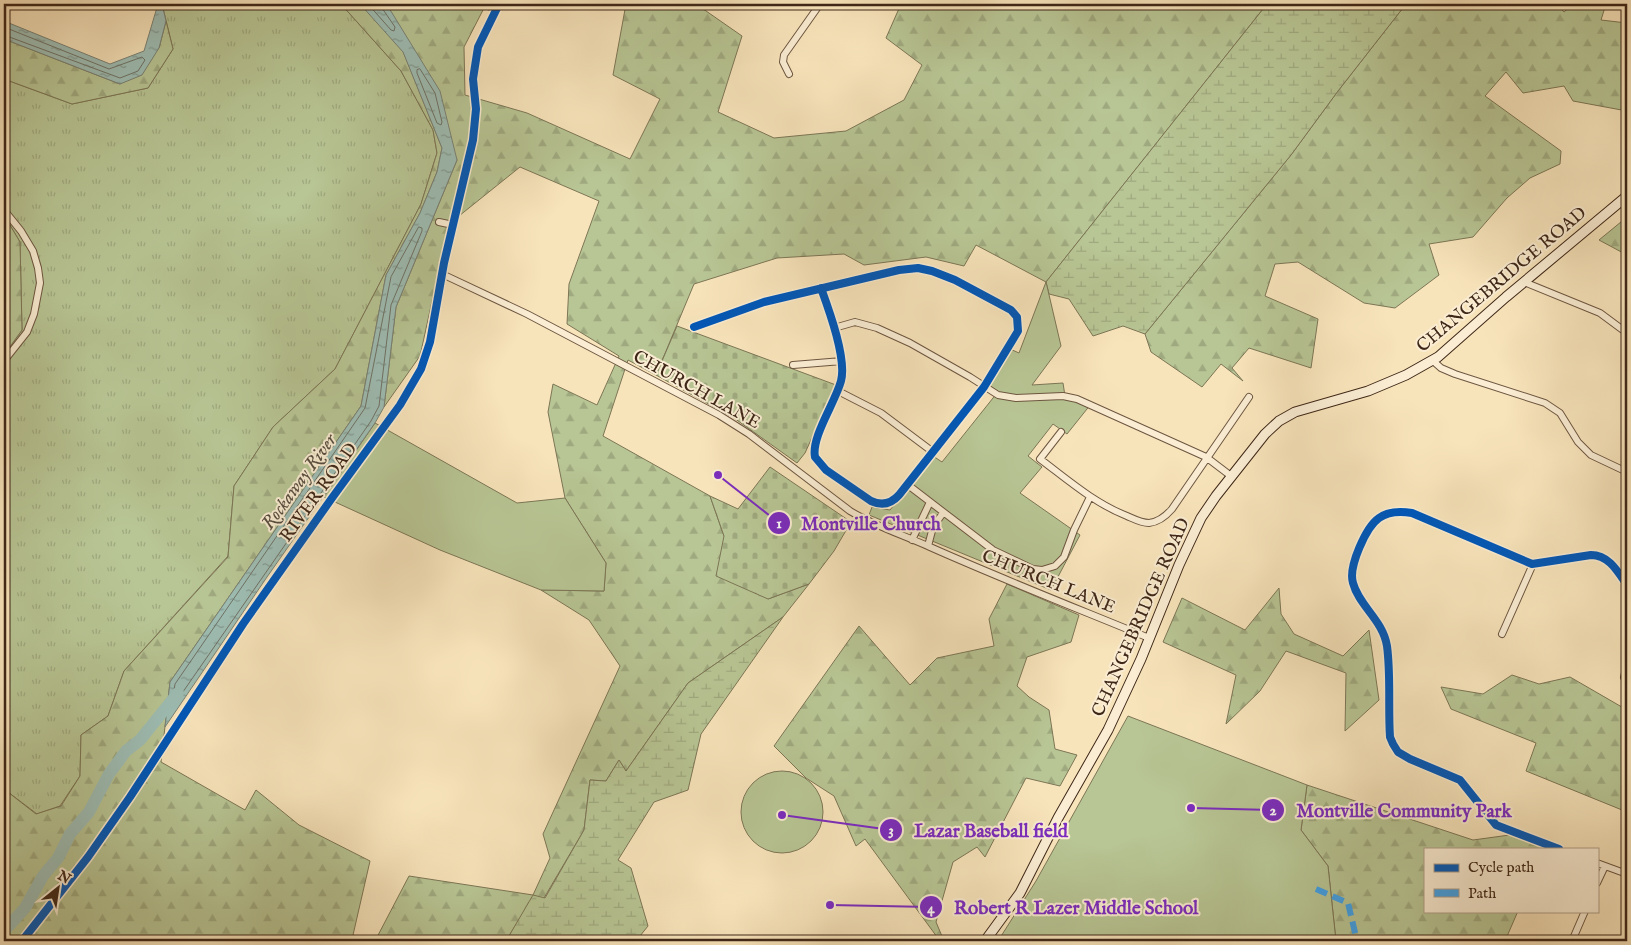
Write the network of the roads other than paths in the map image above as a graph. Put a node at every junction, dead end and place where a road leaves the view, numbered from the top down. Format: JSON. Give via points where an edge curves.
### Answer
{"nodes":[{"id":1,"x":485,"y":4,"type":"edge"},
{"id":2,"x":820,"y":4,"type":"edge"},
{"id":3,"x":498,"y":6,"type":"edge"},
{"id":4,"x":790,"y":74,"type":"dead end"},
{"id":5,"x":1627,"y":196,"type":"edge"},
{"id":6,"x":4,"y":210,"type":"edge"},
{"id":7,"x":439,"y":222,"type":"dead end"},
{"id":8,"x":453,"y":225,"type":"junction"},
{"id":9,"x":442,"y":274,"type":"junction"},
{"id":10,"x":1524,"y":282,"type":"junction"},
{"id":11,"x":821,"y":288,"type":"junction"},
{"id":12,"x":694,"y":327,"type":"dead end"},
{"id":13,"x":834,"y":328,"type":"junction"},
{"id":14,"x":1627,"y":333,"type":"edge"},
{"id":15,"x":1432,"y":360,"type":"junction"},
{"id":16,"x":4,"y":361,"type":"edge"},
{"id":17,"x":842,"y":361,"type":"junction"},
{"id":18,"x":793,"y":365,"type":"dead end"},
{"id":19,"x":984,"y":387,"type":"junction"},
{"id":20,"x":838,"y":391,"type":"junction"},
{"id":21,"x":1249,"y":396,"type":"dead end"},
{"id":22,"x":1061,"y":432,"type":"dead end"},
{"id":23,"x":933,"y":452,"type":"junction"},
{"id":24,"x":1206,"y":457,"type":"junction"},
{"id":25,"x":1627,"y":472,"type":"edge"},
{"id":26,"x":1231,"y":476,"type":"junction"},
{"id":27,"x":908,"y":485,"type":"junction"},
{"id":28,"x":1090,"y":497,"type":"junction"},
{"id":29,"x":930,"y":502,"type":"junction"},
{"id":30,"x":943,"y":513,"type":"junction"},
{"id":31,"x":912,"y":540,"type":"junction"},
{"id":32,"x":928,"y":546,"type":"junction"},
{"id":33,"x":1533,"y":564,"type":"junction"},
{"id":34,"x":1627,"y":585,"type":"edge"},
{"id":35,"x":1502,"y":634,"type":"dead end"},
{"id":36,"x":1149,"y":638,"type":"junction"},
{"id":37,"x":1627,"y":664,"type":"edge"},
{"id":38,"x":1624,"y":677,"type":"dead end"},
{"id":39,"x":1556,"y":848,"type":"edge"},
{"id":40,"x":1598,"y":863,"type":"edge"},
{"id":41,"x":1605,"y":866,"type":"junction"},
{"id":42,"x":1627,"y":874,"type":"edge"},
{"id":43,"x":1598,"y":881,"type":"edge"},
{"id":44,"x":1585,"y":912,"type":"edge"},
{"id":45,"x":22,"y":941,"type":"edge"},
{"id":46,"x":985,"y":941,"type":"edge"},
{"id":47,"x":1572,"y":941,"type":"edge"}],
"edges":[{"from":1,"to":3,"type":"street"},
{"from":2,"to":4,"type":"street","via":[[784,55],[783,62]]},
{"from":3,"to":8,"type":"street","name":"RIVER ROAD","via":[[478,48],[473,70],[475,127]]},
{"from":5,"to":10,"type":"main road","name":"CHANGEBRIDGE ROAD"},
{"from":6,"to":16,"type":"street","via":[[33,252],[40,283],[27,332]]},
{"from":7,"to":8,"type":"street"},
{"from":8,"to":9,"type":"street","name":"RIVER ROAD"},
{"from":9,"to":31,"type":"street","name":"CHURCH LANE","via":[[527,314],[720,415],[850,511]]},
{"from":9,"to":45,"type":"street","name":"RIVER ROAD","via":[[426,356],[408,393],[243,624],[88,857]]},
{"from":10,"to":14,"type":"street","via":[[1600,313]]},
{"from":10,"to":15,"type":"main road","name":"CHANGEBRIDGE ROAD"},
{"from":11,"to":12,"type":"street","via":[[764,302]]},
{"from":11,"to":13,"type":"street"},
{"from":11,"to":19,"type":"street","via":[[918,268],[955,280],[1006,306],[1017,317],[1018,331]]},
{"from":13,"to":17,"type":"street"},
{"from":13,"to":19,"type":"street","via":[[855,322],[876,328]]},
{"from":15,"to":25,"type":"street","via":[[1455,374],[1544,403],[1560,413],[1584,449],[1595,458]]},
{"from":15,"to":26,"type":"main road","name":"CHANGEBRIDGE ROAD","via":[[1368,391],[1287,417],[1265,434]]},
{"from":17,"to":18,"type":"street"},
{"from":17,"to":20,"type":"street"},
{"from":19,"to":23,"type":"street"},
{"from":19,"to":24,"type":"street","via":[[1006,398],[1068,396]]},
{"from":20,"to":23,"type":"street","via":[[881,413]]},
{"from":20,"to":27,"type":"street","via":[[815,444],[815,457],[826,470],[877,504],[895,500]]},
{"from":21,"to":24,"type":"street"},
{"from":22,"to":28,"type":"street","via":[[1040,459]]},
{"from":23,"to":27,"type":"street"},
{"from":24,"to":26,"type":"street"},
{"from":24,"to":28,"type":"street","via":[[1172,510],[1158,521],[1140,522],[1110,510]]},
{"from":26,"to":36,"type":"main road","name":"CHANGEBRIDGE ROAD","via":[[1190,538]]},
{"from":27,"to":29,"type":"street"},
{"from":28,"to":30,"type":"street","via":[[1064,557],[1046,570],[1033,569],[993,550]]},
{"from":29,"to":30,"type":"street"},
{"from":29,"to":31,"type":"street"},
{"from":30,"to":32,"type":"street","via":[[933,526]]},
{"from":31,"to":32,"type":"street","name":"CHURCH LANE"},
{"from":32,"to":36,"type":"street","name":"CHURCH LANE"},
{"from":33,"to":34,"type":"street","via":[[1596,555],[1612,564]]},
{"from":33,"to":35,"type":"street"},
{"from":33,"to":39,"type":"street","via":[[1412,513],[1398,511],[1385,514],[1371,526],[1351,574],[1354,588],[1381,628],[1387,645],[1390,738],[1395,748],[1410,759],[1460,780],[1496,825]]},
{"from":36,"to":46,"type":"main road","name":"CHANGEBRIDGE ROAD","via":[[1108,730],[1020,892]]},
{"from":37,"to":38,"type":"street"},
{"from":40,"to":41,"type":"street"},
{"from":41,"to":42,"type":"street"},
{"from":41,"to":43,"type":"street"},
{"from":44,"to":47,"type":"street"}]}
